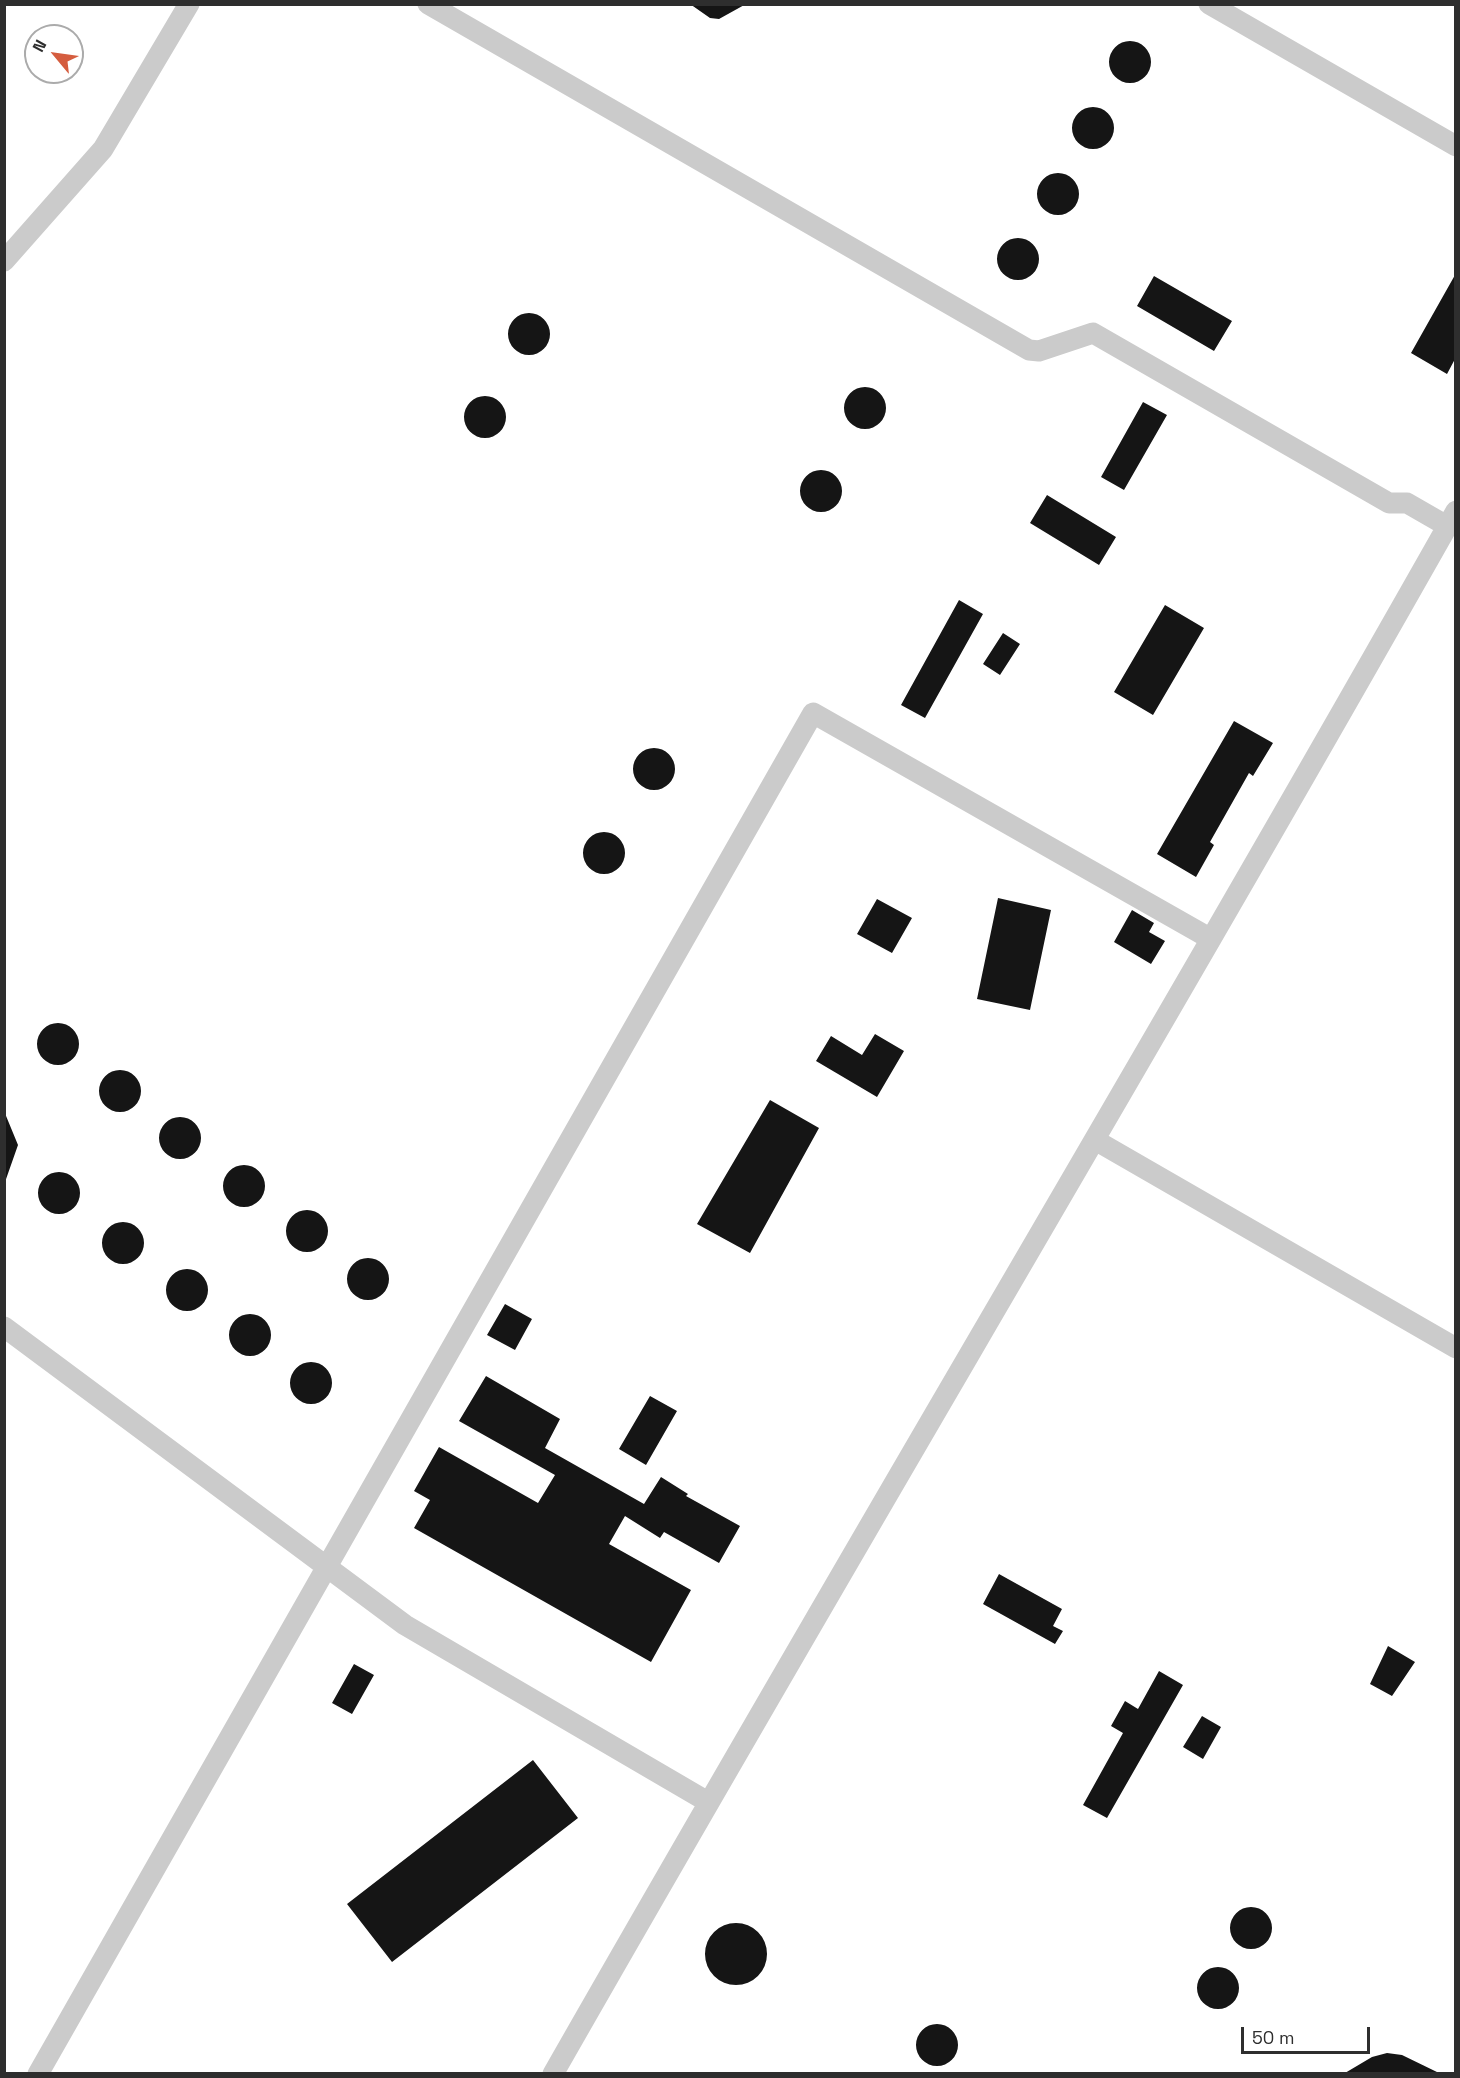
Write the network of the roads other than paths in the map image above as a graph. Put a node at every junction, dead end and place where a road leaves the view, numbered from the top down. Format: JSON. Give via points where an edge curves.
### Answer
{"nodes":[{"id":1,"x":189,"y":4,"type":"edge"},
{"id":2,"x":429,"y":4,"type":"edge"},
{"id":3,"x":1209,"y":4,"type":"edge"},
{"id":4,"x":1455,"y":146,"type":"edge"},
{"id":5,"x":4,"y":261,"type":"edge"},
{"id":6,"x":1451,"y":519,"type":"edge"},
{"id":7,"x":1211,"y":939,"type":"junction"},
{"id":8,"x":1095,"y":1140,"type":"junction"},
{"id":9,"x":4,"y":1326,"type":"edge"},
{"id":10,"x":1455,"y":1348,"type":"edge"},
{"id":11,"x":327,"y":1566,"type":"junction"},
{"id":12,"x":708,"y":1802,"type":"junction"},
{"id":13,"x":38,"y":2073,"type":"edge"},
{"id":14,"x":553,"y":2073,"type":"edge"}],
"edges":[{"from":1,"to":5,"type":"lane","via":[[103,148]]},
{"from":2,"to":6,"type":"lane","via":[[1029,350],[1039,351],[1093,333],[1389,502],[1407,503]]},
{"from":3,"to":4,"type":"lane"},
{"from":6,"to":7,"type":"lane"},
{"from":7,"to":8,"type":"lane"},
{"from":7,"to":11,"type":"lane","via":[[813,713]]},
{"from":8,"to":10,"type":"lane"},
{"from":8,"to":12,"type":"lane"},
{"from":9,"to":11,"type":"lane"},
{"from":11,"to":12,"type":"lane","via":[[451,1653]]},
{"from":11,"to":13,"type":"lane"},
{"from":12,"to":14,"type":"lane"}]}
